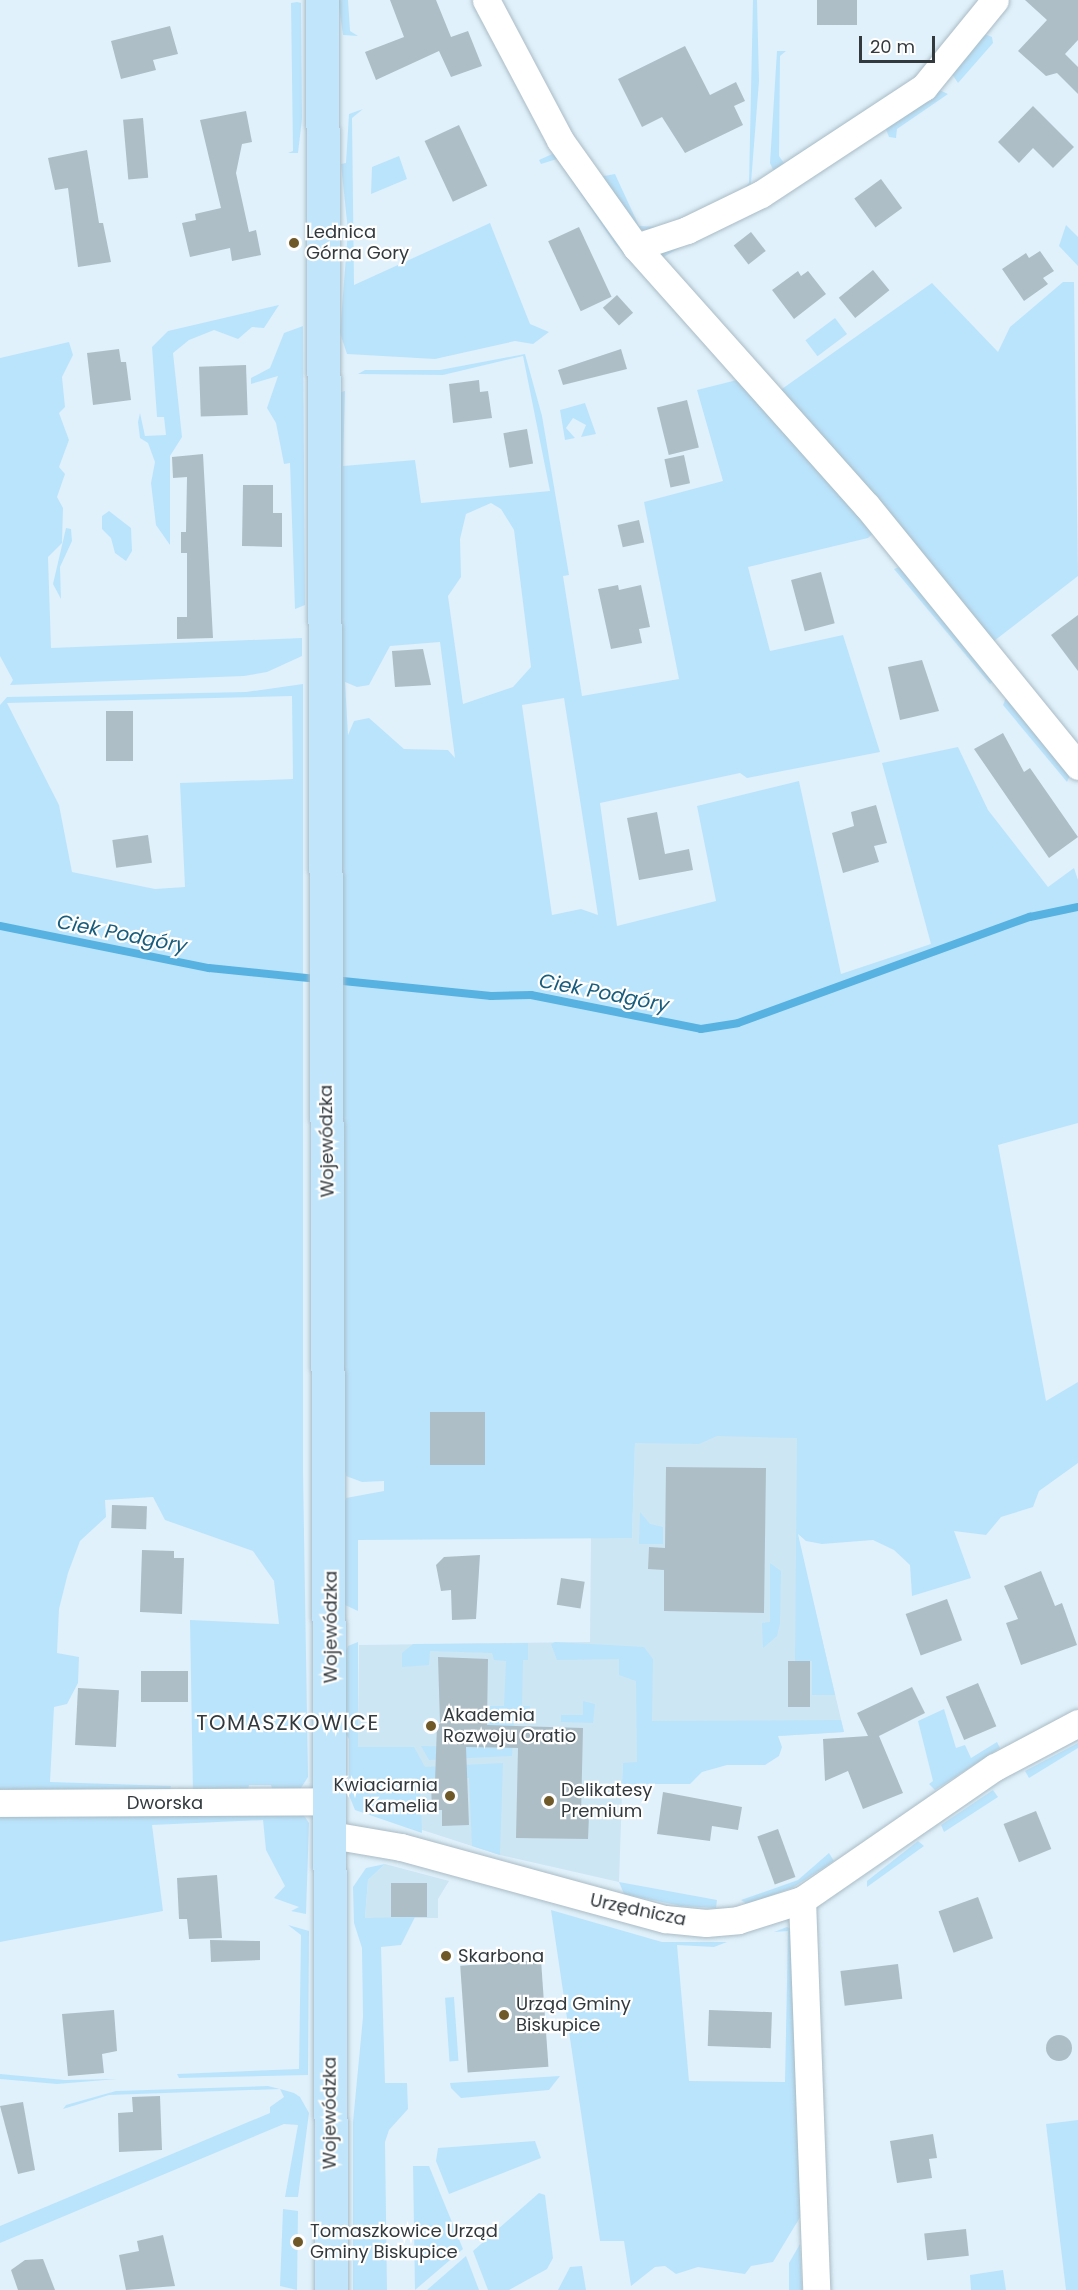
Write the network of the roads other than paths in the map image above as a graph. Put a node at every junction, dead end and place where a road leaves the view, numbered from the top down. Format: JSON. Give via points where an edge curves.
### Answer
{"nodes":[{"id":1,"x":322,"y":0,"type":"edge"},
{"id":2,"x":486,"y":0,"type":"edge"},
{"id":3,"x":995,"y":0,"type":"edge"},
{"id":4,"x":636,"y":247,"type":"junction"},
{"id":5,"x":1078,"y":766,"type":"edge"},
{"id":6,"x":1078,"y":1723,"type":"edge"},
{"id":7,"x":331,"y":1801,"type":"junction"},
{"id":8,"x":0,"y":1803,"type":"edge"},
{"id":9,"x":331,"y":1835,"type":"junction"},
{"id":10,"x":802,"y":1900,"type":"junction"},
{"id":11,"x":332,"y":2290,"type":"edge"},
{"id":12,"x":816,"y":2290,"type":"edge"}],
"edges":[{"from":1,"to":7,"type":"main road","name":"Wojewódzka"},
{"from":2,"to":4,"type":"street","via":[[560,140]]},
{"from":3,"to":4,"type":"street","via":[[915,93],[761,194],[687,230]]},
{"from":4,"to":5,"type":"street","via":[[867,506]]},
{"from":6,"to":10,"type":"street","name":"Urzędnicza","via":[[995,1767]]},
{"from":7,"to":8,"type":"street","name":"Dworska"},
{"from":7,"to":9,"type":"main road","name":"Wojewódzka"},
{"from":9,"to":10,"type":"street","name":"Urzędnicza","via":[[401,1847],[665,1919],[706,1923],[738,1920]]},
{"from":9,"to":11,"type":"main road","name":"Wojewódzka"},
{"from":10,"to":12,"type":"street"}]}
